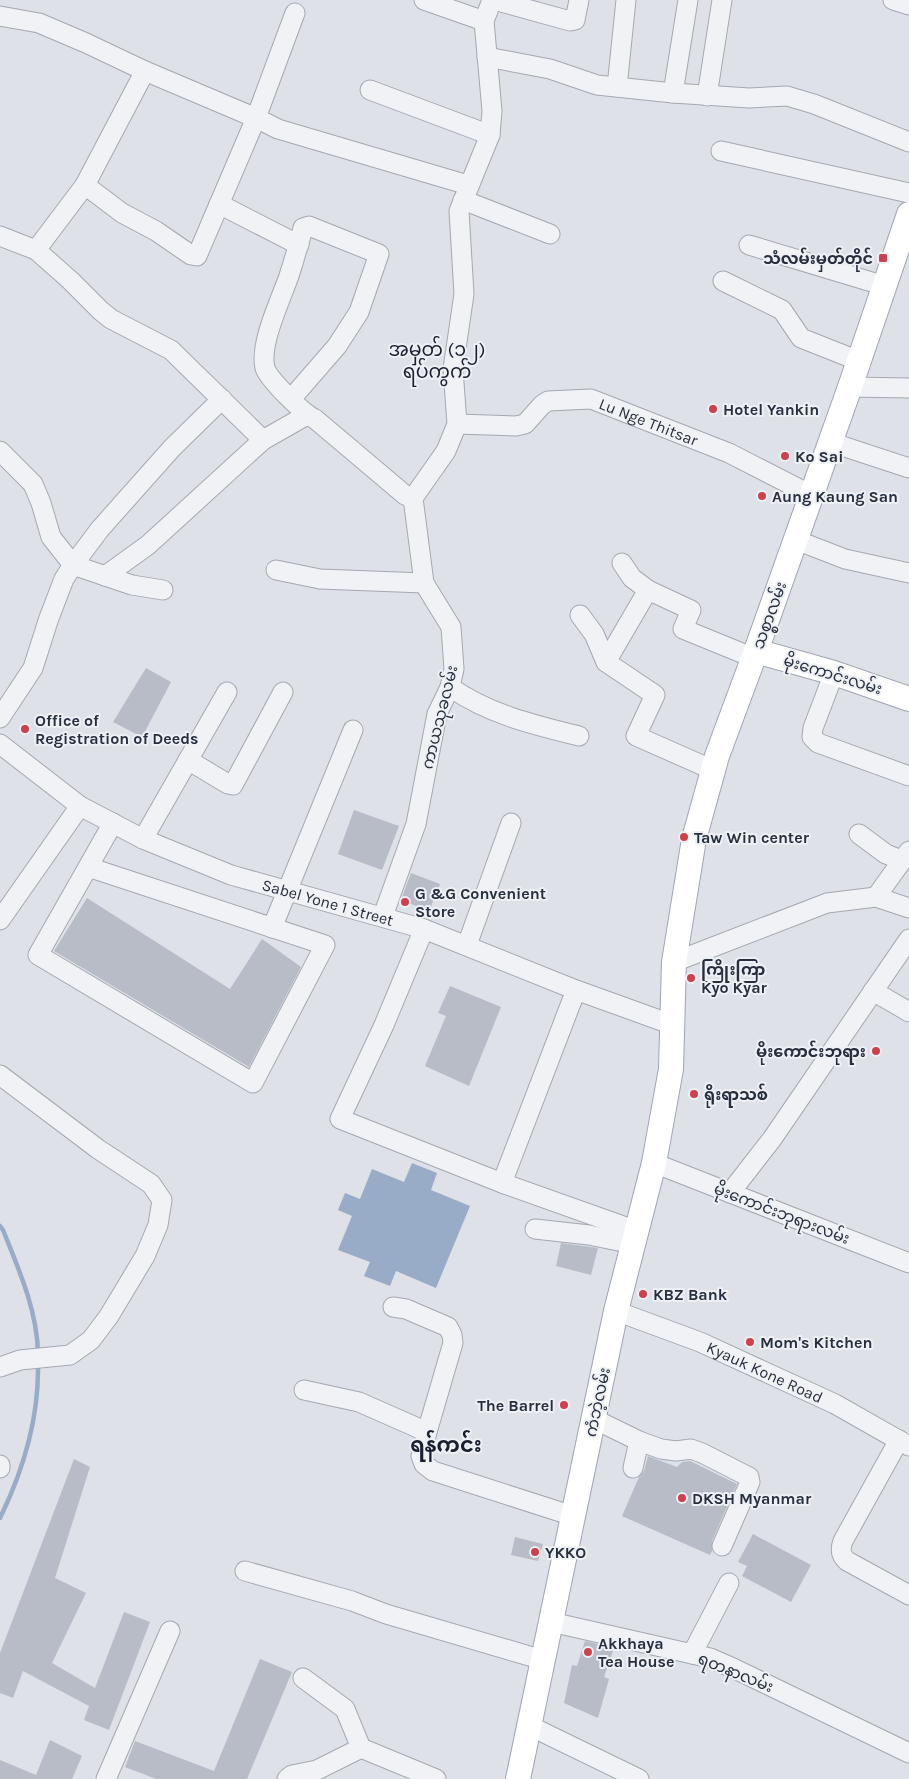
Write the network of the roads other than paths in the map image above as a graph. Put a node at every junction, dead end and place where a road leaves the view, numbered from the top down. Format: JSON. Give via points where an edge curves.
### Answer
{"nodes":[{"id":1,"x":424,"y":0,"type":"edge"},
{"id":2,"x":493,"y":0,"type":"edge"},
{"id":3,"x":579,"y":0,"type":"edge"},
{"id":4,"x":626,"y":0,"type":"edge"},
{"id":5,"x":688,"y":0,"type":"edge"},
{"id":6,"x":722,"y":0,"type":"edge"},
{"id":7,"x":892,"y":0,"type":"edge"},
{"id":8,"x":909,"y":5,"type":"edge"},
{"id":9,"x":295,"y":13,"type":"dead end"},
{"id":10,"x":0,"y":16,"type":"edge"},
{"id":11,"x":484,"y":21,"type":"junction"},
{"id":12,"x":487,"y":57,"type":"junction"},
{"id":13,"x":145,"y":71,"type":"junction"},
{"id":14,"x":617,"y":87,"type":"junction"},
{"id":15,"x":370,"y":90,"type":"dead end"},
{"id":16,"x":673,"y":93,"type":"junction"},
{"id":17,"x":707,"y":96,"type":"junction"},
{"id":18,"x":256,"y":118,"type":"junction"},
{"id":19,"x":490,"y":135,"type":"junction"},
{"id":20,"x":909,"y":142,"type":"edge"},
{"id":21,"x":721,"y":151,"type":"dead end"},
{"id":22,"x":85,"y":185,"type":"junction"},
{"id":23,"x":466,"y":193,"type":"junction"},
{"id":24,"x":909,"y":193,"type":"edge"},
{"id":25,"x":219,"y":204,"type":"junction"},
{"id":26,"x":907,"y":227,"type":"edge"},
{"id":27,"x":550,"y":234,"type":"dead end"},
{"id":28,"x":0,"y":236,"type":"edge"},
{"id":29,"x":298,"y":245,"type":"junction"},
{"id":30,"x":749,"y":245,"type":"dead end"},
{"id":31,"x":36,"y":250,"type":"junction"},
{"id":32,"x":723,"y":281,"type":"dead end"},
{"id":33,"x":885,"y":286,"type":"junction"},
{"id":34,"x":859,"y":361,"type":"junction"},
{"id":35,"x":850,"y":387,"type":"junction"},
{"id":36,"x":909,"y":388,"type":"edge"},
{"id":37,"x":222,"y":399,"type":"junction"},
{"id":38,"x":291,"y":399,"type":"junction"},
{"id":39,"x":306,"y":415,"type":"junction"},
{"id":40,"x":456,"y":424,"type":"junction"},
{"id":41,"x":263,"y":440,"type":"junction"},
{"id":42,"x":830,"y":442,"type":"junction"},
{"id":43,"x":0,"y":451,"type":"edge"},
{"id":44,"x":909,"y":468,"type":"edge"},
{"id":45,"x":810,"y":496,"type":"junction"},
{"id":46,"x":413,"y":498,"type":"junction"},
{"id":47,"x":796,"y":540,"type":"junction"},
{"id":48,"x":622,"y":563,"type":"dead end"},
{"id":49,"x":73,"y":565,"type":"junction"},
{"id":50,"x":276,"y":570,"type":"dead end"},
{"id":51,"x":909,"y":573,"type":"edge"},
{"id":52,"x":105,"y":576,"type":"junction"},
{"id":53,"x":424,"y":583,"type":"junction"},
{"id":54,"x":163,"y":590,"type":"dead end"},
{"id":55,"x":648,"y":590,"type":"junction"},
{"id":56,"x":580,"y":615,"type":"dead end"},
{"id":57,"x":755,"y":655,"type":"junction"},
{"id":58,"x":606,"y":662,"type":"junction"},
{"id":59,"x":834,"y":673,"type":"junction"},
{"id":60,"x":450,"y":687,"type":"junction"},
{"id":61,"x":227,"y":692,"type":"dead end"},
{"id":62,"x":284,"y":692,"type":"dead end"},
{"id":63,"x":909,"y":699,"type":"edge"},
{"id":64,"x":0,"y":718,"type":"edge"},
{"id":65,"x":353,"y":730,"type":"dead end"},
{"id":66,"x":579,"y":736,"type":"dead end"},
{"id":67,"x":0,"y":744,"type":"edge"},
{"id":68,"x":188,"y":760,"type":"junction"},
{"id":69,"x":713,"y":770,"type":"junction"},
{"id":70,"x":909,"y":776,"type":"edge"},
{"id":71,"x":80,"y":806,"type":"junction"},
{"id":72,"x":113,"y":823,"type":"junction"},
{"id":73,"x":511,"y":823,"type":"dead end"},
{"id":74,"x":859,"y":834,"type":"dead end"},
{"id":75,"x":143,"y":839,"type":"junction"},
{"id":76,"x":905,"y":855,"type":"edge"},
{"id":77,"x":88,"y":867,"type":"junction"},
{"id":78,"x":286,"y":891,"type":"junction"},
{"id":79,"x":876,"y":897,"type":"junction"},
{"id":80,"x":909,"y":908,"type":"edge"},
{"id":81,"x":383,"y":916,"type":"junction"},
{"id":82,"x":0,"y":920,"type":"edge"},
{"id":83,"x":272,"y":928,"type":"junction"},
{"id":84,"x":424,"y":929,"type":"junction"},
{"id":85,"x":909,"y":939,"type":"edge"},
{"id":86,"x":467,"y":945,"type":"junction"},
{"id":87,"x":674,"y":962,"type":"junction"},
{"id":88,"x":576,"y":990,"type":"junction"},
{"id":89,"x":873,"y":991,"type":"junction"},
{"id":90,"x":909,"y":1012,"type":"edge"},
{"id":91,"x":673,"y":1025,"type":"junction"},
{"id":92,"x":0,"y":1075,"type":"edge"},
{"id":93,"x":654,"y":1163,"type":"junction"},
{"id":94,"x":502,"y":1184,"type":"junction"},
{"id":95,"x":730,"y":1193,"type":"junction"},
{"id":96,"x":534,"y":1229,"type":"dead end"},
{"id":97,"x":635,"y":1238,"type":"junction"},
{"id":98,"x":909,"y":1263,"type":"edge"},
{"id":99,"x":393,"y":1307,"type":"dead end"},
{"id":100,"x":616,"y":1311,"type":"junction"},
{"id":101,"x":0,"y":1367,"type":"edge"},
{"id":102,"x":304,"y":1390,"type":"dead end"},
{"id":103,"x":594,"y":1419,"type":"junction"},
{"id":104,"x":426,"y":1432,"type":"junction"},
{"id":105,"x":639,"y":1441,"type":"junction"},
{"id":106,"x":904,"y":1443,"type":"edge"},
{"id":107,"x":633,"y":1468,"type":"dead end"},
{"id":108,"x":573,"y":1516,"type":"junction"},
{"id":109,"x":722,"y":1546,"type":"dead end"},
{"id":110,"x":245,"y":1571,"type":"dead end"},
{"id":111,"x":729,"y":1583,"type":"dead end"},
{"id":112,"x":909,"y":1595,"type":"edge"},
{"id":113,"x":552,"y":1622,"type":"junction"},
{"id":114,"x":170,"y":1631,"type":"dead end"},
{"id":115,"x":692,"y":1654,"type":"junction"},
{"id":116,"x":543,"y":1660,"type":"junction"},
{"id":117,"x":303,"y":1678,"type":"dead end"},
{"id":118,"x":530,"y":1726,"type":"junction"},
{"id":119,"x":361,"y":1748,"type":"junction"},
{"id":120,"x":909,"y":1753,"type":"edge"},
{"id":121,"x":109,"y":1778,"type":"edge"},
{"id":122,"x":287,"y":1779,"type":"edge"},
{"id":123,"x":436,"y":1779,"type":"edge"},
{"id":124,"x":518,"y":1779,"type":"edge"},
{"id":125,"x":639,"y":1779,"type":"edge"}],
"edges":[{"from":1,"to":11,"type":"street"},
{"from":2,"to":3,"type":"street","via":[[570,21],[575,20]]},
{"from":2,"to":11,"type":"street"},
{"from":4,"to":14,"type":"street"},
{"from":5,"to":16,"type":"street"},
{"from":6,"to":17,"type":"street"},
{"from":7,"to":8,"type":"street"},
{"from":9,"to":18,"type":"street"},
{"from":10,"to":13,"type":"street","via":[[39,24],[86,42]]},
{"from":11,"to":12,"type":"street"},
{"from":12,"to":14,"type":"street","via":[[550,69],[597,85]]},
{"from":12,"to":19,"type":"street","via":[[492,111]]},
{"from":13,"to":18,"type":"street"},
{"from":13,"to":22,"type":"street"},
{"from":14,"to":16,"type":"street"},
{"from":15,"to":19,"type":"street"},
{"from":16,"to":17,"type":"street"},
{"from":17,"to":20,"type":"street","via":[[787,96]]},
{"from":18,"to":23,"type":"street","via":[[278,129]]},
{"from":18,"to":25,"type":"street"},
{"from":19,"to":23,"type":"street"},
{"from":21,"to":24,"type":"street"},
{"from":22,"to":25,"type":"street","via":[[122,213],[197,256]]},
{"from":22,"to":31,"type":"street"},
{"from":23,"to":27,"type":"street"},
{"from":23,"to":40,"type":"street","via":[[459,211],[464,294],[453,369]]},
{"from":25,"to":29,"type":"street"},
{"from":26,"to":33,"type":"main road","name":"သစ္စာလမ်း"},
{"from":28,"to":31,"type":"street"},
{"from":29,"to":38,"type":"street","via":[[265,343],[265,368]]},
{"from":29,"to":38,"type":"street","via":[[305,226],[308,226],[379,254],[359,312],[337,346]]},
{"from":30,"to":33,"type":"street"},
{"from":31,"to":37,"type":"street","via":[[101,311],[127,329],[171,350]]},
{"from":32,"to":34,"type":"street","via":[[782,310],[801,338]]},
{"from":33,"to":34,"type":"main road","name":"သစ္စာလမ်း"},
{"from":34,"to":35,"type":"main road","name":"သစ္စာလမ်း"},
{"from":35,"to":36,"type":"street"},
{"from":35,"to":42,"type":"main road","name":"သစ္စာလမ်း"},
{"from":37,"to":41,"type":"street"},
{"from":37,"to":49,"type":"street","via":[[172,448],[100,529]]},
{"from":38,"to":39,"type":"street"},
{"from":39,"to":41,"type":"street"},
{"from":39,"to":46,"type":"street","via":[[315,419],[404,495]]},
{"from":40,"to":45,"type":"street","name":"Lu Nge Thitsar","via":[[516,426],[525,424],[548,401],[591,399],[729,452]]},
{"from":40,"to":46,"type":"street","via":[[446,451]]},
{"from":41,"to":52,"type":"street","via":[[148,545]]},
{"from":42,"to":44,"type":"street"},
{"from":42,"to":45,"type":"main road","name":"သစ္စာလမ်း"},
{"from":43,"to":49,"type":"street","via":[[33,484],[51,537]]},
{"from":45,"to":47,"type":"main road","name":"သစ္စာလမ်း"},
{"from":46,"to":53,"type":"street","name":"ကာယသုခလမ်း"},
{"from":47,"to":51,"type":"street","via":[[845,559]]},
{"from":47,"to":57,"type":"main road","name":"သစ္စာလမ်း"},
{"from":48,"to":55,"type":"street","via":[[632,578]]},
{"from":49,"to":52,"type":"street"},
{"from":49,"to":64,"type":"street","via":[[64,579],[33,668]]},
{"from":50,"to":53,"type":"street","via":[[320,579]]},
{"from":52,"to":54,"type":"street"},
{"from":53,"to":60,"type":"street","name":"ကာယသုခလမ်း","via":[[451,628],[454,669]]},
{"from":55,"to":57,"type":"street","via":[[691,610],[683,628]]},
{"from":55,"to":58,"type":"street"},
{"from":56,"to":58,"type":"street","via":[[594,634]]},
{"from":57,"to":59,"type":"main road","name":"မိုးကောင်းလမ်း"},
{"from":57,"to":69,"type":"main road","name":"သစ္စာလမ်း"},
{"from":58,"to":69,"type":"street","via":[[655,695],[636,736]]},
{"from":59,"to":63,"type":"main road","name":"မိုးကောင်းလမ်း"},
{"from":59,"to":70,"type":"street","via":[[812,736],[818,743]]},
{"from":60,"to":66,"type":"street","via":[[468,700],[516,720]]},
{"from":60,"to":81,"type":"street","name":"ကာယသုခလမ်း","via":[[437,714],[416,824]]},
{"from":61,"to":68,"type":"street"},
{"from":62,"to":68,"type":"street","via":[[233,785]]},
{"from":65,"to":78,"type":"street"},
{"from":67,"to":71,"type":"street","name":"Sabel Yone 1 Street"},
{"from":68,"to":75,"type":"street"},
{"from":69,"to":87,"type":"main road","name":"သစ္စာလမ်း","via":[[694,839]]},
{"from":71,"to":72,"type":"street","name":"Sabel Yone 1 Street"},
{"from":71,"to":82,"type":"street"},
{"from":72,"to":75,"type":"street","name":"Sabel Yone 1 Street"},
{"from":72,"to":77,"type":"street"},
{"from":73,"to":86,"type":"street"},
{"from":74,"to":76,"type":"street","via":[[886,854]]},
{"from":75,"to":78,"type":"street","name":"Sabel Yone 1 Street","via":[[231,875]]},
{"from":76,"to":79,"type":"street"},
{"from":77,"to":83,"type":"street"},
{"from":77,"to":83,"type":"street","via":[[38,955],[253,1083],[326,945]]},
{"from":78,"to":81,"type":"street","name":"Sabel Yone 1 Street"},
{"from":78,"to":83,"type":"street"},
{"from":79,"to":80,"type":"street"},
{"from":79,"to":87,"type":"street","via":[[827,903]]},
{"from":81,"to":84,"type":"street","name":"Sabel Yone 1 Street"},
{"from":84,"to":86,"type":"street","name":"Sabel Yone 1 Street"},
{"from":84,"to":94,"type":"street","via":[[340,1119]]},
{"from":85,"to":89,"type":"street"},
{"from":86,"to":88,"type":"street","name":"Sabel Yone 1 Street"},
{"from":87,"to":91,"type":"main road","name":"သစ္စာလမ်း"},
{"from":88,"to":91,"type":"street","name":"Sabel Yone 1 Street"},
{"from":88,"to":94,"type":"street"},
{"from":89,"to":90,"type":"street"},
{"from":89,"to":95,"type":"street","via":[[772,1139]]},
{"from":91,"to":93,"type":"main road","name":"ကံဘဲ့လမ်း","via":[[671,1069]]},
{"from":92,"to":101,"type":"street","via":[[98,1149],[151,1184],[162,1200],[158,1225],[146,1256],[91,1340],[70,1355],[20,1360]]},
{"from":93,"to":95,"type":"street","name":"မိုးကောင်းဘုရားလမ်း"},
{"from":93,"to":97,"type":"main road","name":"ကံဘဲ့လမ်း"},
{"from":94,"to":97,"type":"street"},
{"from":95,"to":98,"type":"street","name":"မိုးကောင်းဘုရားလမ်း"},
{"from":96,"to":97,"type":"street"},
{"from":97,"to":100,"type":"main road","name":"ကံဘဲ့လမ်း"},
{"from":99,"to":104,"type":"street","via":[[406,1309],[448,1327],[452,1335],[453,1343]]},
{"from":100,"to":103,"type":"main road","name":"ကံဘဲ့လမ်း"},
{"from":100,"to":106,"type":"street","name":"Kyauk Kone Road","via":[[700,1342],[835,1404]]},
{"from":102,"to":104,"type":"street","via":[[360,1402]]},
{"from":103,"to":105,"type":"street"},
{"from":103,"to":108,"type":"main road","name":"ကံဘဲ့လမ်း"},
{"from":104,"to":108,"type":"street","via":[[421,1456],[424,1464],[433,1471]]},
{"from":105,"to":107,"type":"street"},
{"from":105,"to":109,"type":"street","via":[[662,1449],[690,1449],[749,1477],[750,1482]]},
{"from":106,"to":112,"type":"street","via":[[841,1549],[847,1561]]},
{"from":108,"to":113,"type":"main road","name":"ကံဘဲ့လမ်း"},
{"from":110,"to":116,"type":"street"},
{"from":111,"to":115,"type":"street"},
{"from":113,"to":115,"type":"street","name":"ရတနာလမ်း"},
{"from":113,"to":116,"type":"main road","name":"ကံဘဲ့လမ်း"},
{"from":114,"to":121,"type":"street"},
{"from":115,"to":120,"type":"street","name":"ရတနာလမ်း","via":[[733,1668]]},
{"from":116,"to":118,"type":"main road","name":"ကံဘဲ့လမ်း"},
{"from":117,"to":119,"type":"street","via":[[344,1708]]},
{"from":118,"to":124,"type":"main road","name":"ကံဘဲ့လမ်း"},
{"from":118,"to":125,"type":"street"},
{"from":119,"to":122,"type":"street","via":[[318,1770]]},
{"from":119,"to":123,"type":"street"}]}
